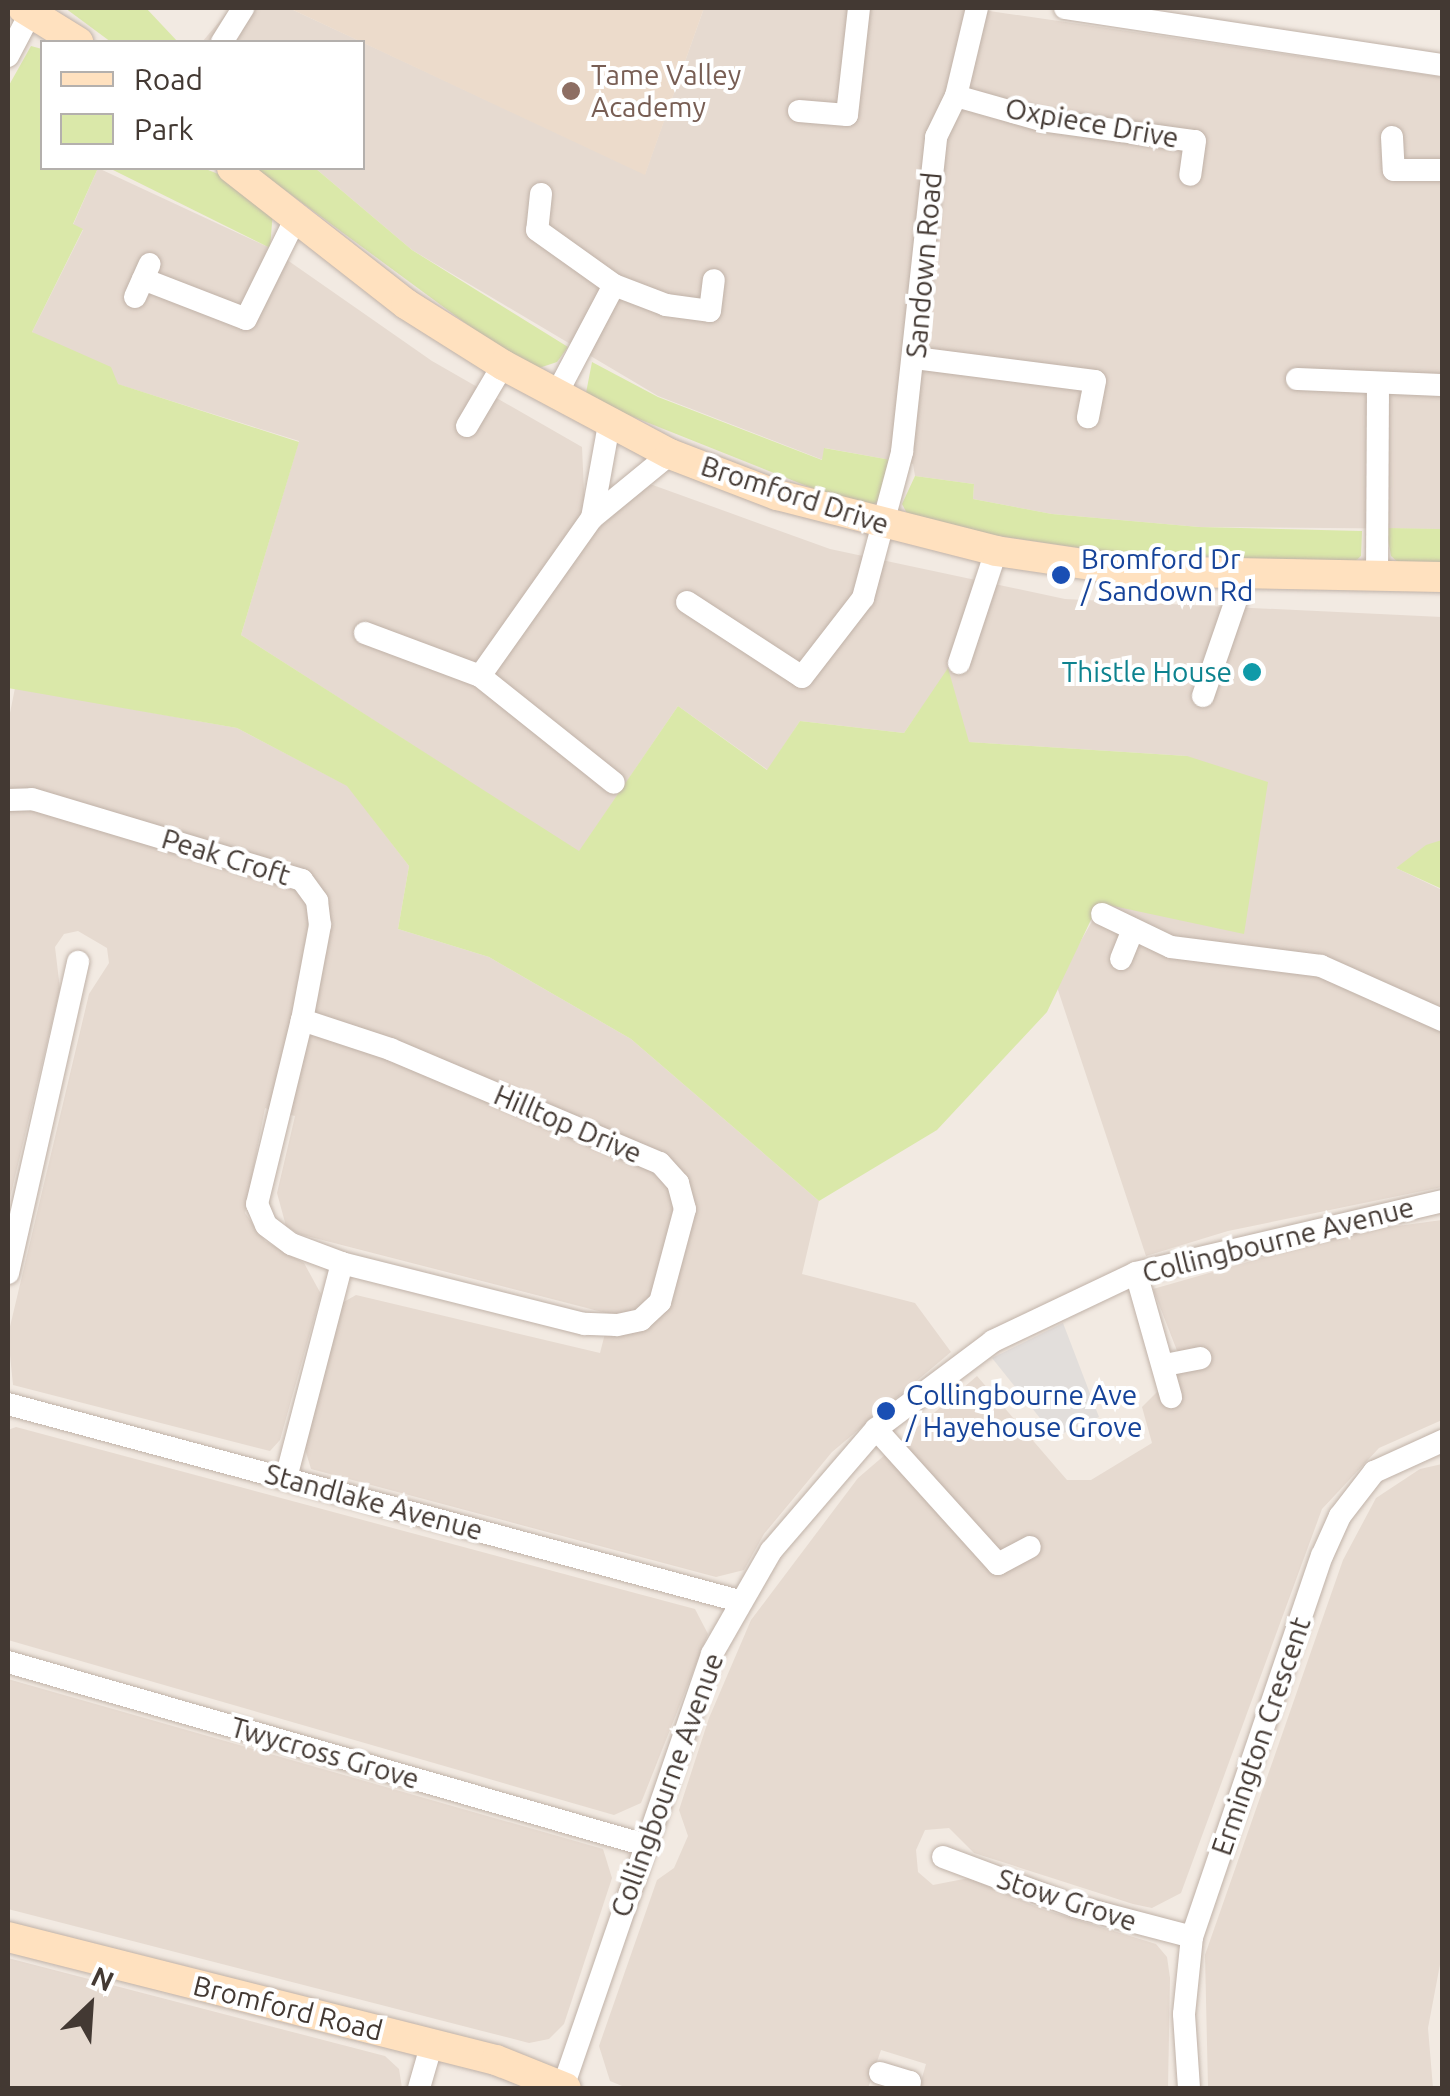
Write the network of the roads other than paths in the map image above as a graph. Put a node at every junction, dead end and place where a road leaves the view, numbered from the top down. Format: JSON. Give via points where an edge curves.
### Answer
{"nodes":[{"id":1,"x":243,"y":8,"type":"edge"},
{"id":2,"x":859,"y":8,"type":"edge"},
{"id":3,"x":976,"y":8,"type":"edge"},
{"id":4,"x":1065,"y":8,"type":"edge"},
{"id":5,"x":27,"y":10,"type":"edge"},
{"id":6,"x":75,"y":40,"type":"edge"},
{"id":7,"x":223,"y":40,"type":"edge"},
{"id":8,"x":8,"y":56,"type":"edge"},
{"id":9,"x":1442,"y":65,"type":"edge"},
{"id":10,"x":956,"y":96,"type":"junction"},
{"id":11,"x":799,"y":111,"type":"dead end"},
{"id":12,"x":1392,"y":137,"type":"dead end"},
{"id":13,"x":234,"y":170,"type":"edge"},
{"id":14,"x":1442,"y":170,"type":"edge"},
{"id":15,"x":1190,"y":174,"type":"dead end"},
{"id":16,"x":541,"y":194,"type":"dead end"},
{"id":17,"x":295,"y":220,"type":"junction"},
{"id":18,"x":143,"y":280,"type":"dead end"},
{"id":19,"x":714,"y":280,"type":"dead end"},
{"id":20,"x":614,"y":285,"type":"junction"},
{"id":21,"x":916,"y":358,"type":"junction"},
{"id":22,"x":503,"y":365,"type":"junction"},
{"id":23,"x":1296,"y":379,"type":"dead end"},
{"id":24,"x":1378,"y":384,"type":"junction"},
{"id":25,"x":1442,"y":385,"type":"edge"},
{"id":26,"x":556,"y":395,"type":"junction"},
{"id":27,"x":1088,"y":417,"type":"dead end"},
{"id":28,"x":609,"y":424,"type":"junction"},
{"id":29,"x":468,"y":426,"type":"dead end"},
{"id":30,"x":670,"y":454,"type":"junction"},
{"id":31,"x":592,"y":518,"type":"junction"},
{"id":32,"x":886,"y":526,"type":"junction"},
{"id":33,"x":996,"y":551,"type":"junction"},
{"id":34,"x":1245,"y":574,"type":"junction"},
{"id":35,"x":1377,"y":577,"type":"junction"},
{"id":36,"x":1442,"y":577,"type":"edge"},
{"id":37,"x":687,"y":602,"type":"dead end"},
{"id":38,"x":365,"y":632,"type":"dead end"},
{"id":39,"x":958,"y":663,"type":"dead end"},
{"id":40,"x":480,"y":676,"type":"junction"},
{"id":41,"x":1203,"y":696,"type":"dead end"},
{"id":42,"x":614,"y":783,"type":"dead end"},
{"id":43,"x":8,"y":800,"type":"edge"},
{"id":44,"x":1102,"y":914,"type":"dead end"},
{"id":45,"x":1133,"y":930,"type":"junction"},
{"id":46,"x":1121,"y":959,"type":"dead end"},
{"id":47,"x":78,"y":962,"type":"dead end"},
{"id":48,"x":302,"y":1020,"type":"junction"},
{"id":49,"x":1442,"y":1020,"type":"edge"},
{"id":50,"x":1442,"y":1202,"type":"edge"},
{"id":51,"x":342,"y":1263,"type":"junction"},
{"id":52,"x":8,"y":1273,"type":"edge"},
{"id":53,"x":1136,"y":1273,"type":"junction"},
{"id":54,"x":1200,"y":1358,"type":"dead end"},
{"id":55,"x":1165,"y":1365,"type":"junction"},
{"id":56,"x":1172,"y":1397,"type":"dead end"},
{"id":57,"x":8,"y":1404,"type":"edge"},
{"id":58,"x":876,"y":1430,"type":"junction"},
{"id":59,"x":1442,"y":1442,"type":"edge"},
{"id":60,"x":286,"y":1478,"type":"junction"},
{"id":61,"x":1030,"y":1547,"type":"dead end"},
{"id":62,"x":739,"y":1601,"type":"junction"},
{"id":63,"x":8,"y":1662,"type":"edge"},
{"id":64,"x":642,"y":1844,"type":"junction"},
{"id":65,"x":943,"y":1857,"type":"dead end"},
{"id":66,"x":8,"y":1937,"type":"edge"},
{"id":67,"x":1192,"y":1937,"type":"junction"},
{"id":68,"x":432,"y":2043,"type":"junction"},
{"id":69,"x":880,"y":2073,"type":"dead end"},
{"id":70,"x":419,"y":2088,"type":"edge"},
{"id":71,"x":565,"y":2088,"type":"edge"},
{"id":72,"x":908,"y":2088,"type":"edge"},
{"id":73,"x":1189,"y":2088,"type":"edge"}],
"edges":[{"from":1,"to":7,"type":"street"},
{"from":2,"to":11,"type":"street","via":[[847,114]]},
{"from":3,"to":10,"type":"street","name":"Sandown Road"},
{"from":4,"to":9,"type":"street"},
{"from":5,"to":6,"type":"street"},
{"from":5,"to":8,"type":"street"},
{"from":10,"to":15,"type":"street","name":"Oxpiece Drive","via":[[1041,120],[1195,141]]},
{"from":10,"to":21,"type":"street","name":"Sandown Road","via":[[936,137]]},
{"from":12,"to":14,"type":"street","via":[[1394,170]]},
{"from":13,"to":17,"type":"street","name":"Bromford Drive"},
{"from":16,"to":20,"type":"street","via":[[537,230]]},
{"from":17,"to":18,"type":"street","via":[[246,319]]},
{"from":17,"to":22,"type":"street","name":"Bromford Drive","via":[[406,304]]},
{"from":19,"to":20,"type":"street","via":[[710,311]]},
{"from":20,"to":26,"type":"street"},
{"from":21,"to":27,"type":"street","via":[[1095,381]]},
{"from":21,"to":32,"type":"street","name":"Sandown Road"},
{"from":22,"to":26,"type":"street","name":"Bromford Drive"},
{"from":22,"to":29,"type":"street"},
{"from":23,"to":24,"type":"street"},
{"from":24,"to":25,"type":"street"},
{"from":24,"to":35,"type":"street"},
{"from":26,"to":28,"type":"street","name":"Bromford Drive"},
{"from":28,"to":30,"type":"street","name":"Bromford Drive"},
{"from":28,"to":31,"type":"street"},
{"from":30,"to":31,"type":"street"},
{"from":30,"to":32,"type":"street","name":"Bromford Drive","via":[[777,495]]},
{"from":31,"to":40,"type":"street"},
{"from":32,"to":33,"type":"street","name":"Bromford Drive"},
{"from":32,"to":37,"type":"street","name":"Sandown Road","via":[[863,598],[802,677]]},
{"from":33,"to":34,"type":"street","name":"Bromford Drive","via":[[1132,571]]},
{"from":33,"to":39,"type":"street"},
{"from":34,"to":35,"type":"street","name":"Bromford Drive"},
{"from":34,"to":41,"type":"street"},
{"from":35,"to":36,"type":"street","name":"Bromford Drive"},
{"from":38,"to":40,"type":"street"},
{"from":40,"to":42,"type":"street"},
{"from":43,"to":48,"type":"street","name":"Peak Croft","via":[[32,799],[302,880],[320,913]]},
{"from":44,"to":45,"type":"street"},
{"from":45,"to":46,"type":"street"},
{"from":45,"to":49,"type":"street","via":[[1201,952],[1321,966]]},
{"from":47,"to":52,"type":"street"},
{"from":48,"to":51,"type":"street","name":"Hilltop Drive","via":[[257,1204],[266,1225],[291,1244]]},
{"from":48,"to":51,"type":"street","name":"Hilltop Drive","via":[[390,1048],[660,1163],[678,1183],[684,1209],[660,1302],[640,1320],[618,1325],[584,1324]]},
{"from":50,"to":53,"type":"street","name":"Collingbourne Avenue"},
{"from":51,"to":60,"type":"street"},
{"from":53,"to":55,"type":"street"},
{"from":53,"to":58,"type":"street","name":"Collingbourne Avenue","via":[[992,1341]]},
{"from":54,"to":55,"type":"street"},
{"from":55,"to":56,"type":"street"},
{"from":57,"to":60,"type":"street","name":"Standlake Avenue"},
{"from":58,"to":61,"type":"street","via":[[998,1564]]},
{"from":58,"to":62,"type":"street","name":"Collingbourne Avenue","via":[[801,1512]]},
{"from":59,"to":67,"type":"street","name":"Ermington Crescent","via":[[1374,1472],[1340,1516]]},
{"from":60,"to":62,"type":"street","name":"Standlake Avenue"},
{"from":62,"to":64,"type":"street","name":"Collingbourne Avenue","via":[[689,1710]]},
{"from":63,"to":64,"type":"street","name":"Twycross Grove"},
{"from":64,"to":71,"type":"street","name":"Collingbourne Avenue"},
{"from":65,"to":67,"type":"street","name":"Stow Grove","via":[[1074,1906]]},
{"from":66,"to":68,"type":"street","name":"Bromford Road"},
{"from":67,"to":73,"type":"street","name":"Ermington Crescent","via":[[1184,2014]]},
{"from":68,"to":70,"type":"street"},
{"from":68,"to":71,"type":"street","name":"Bromford Road"},
{"from":69,"to":72,"type":"street","via":[[910,2082]]}]}
